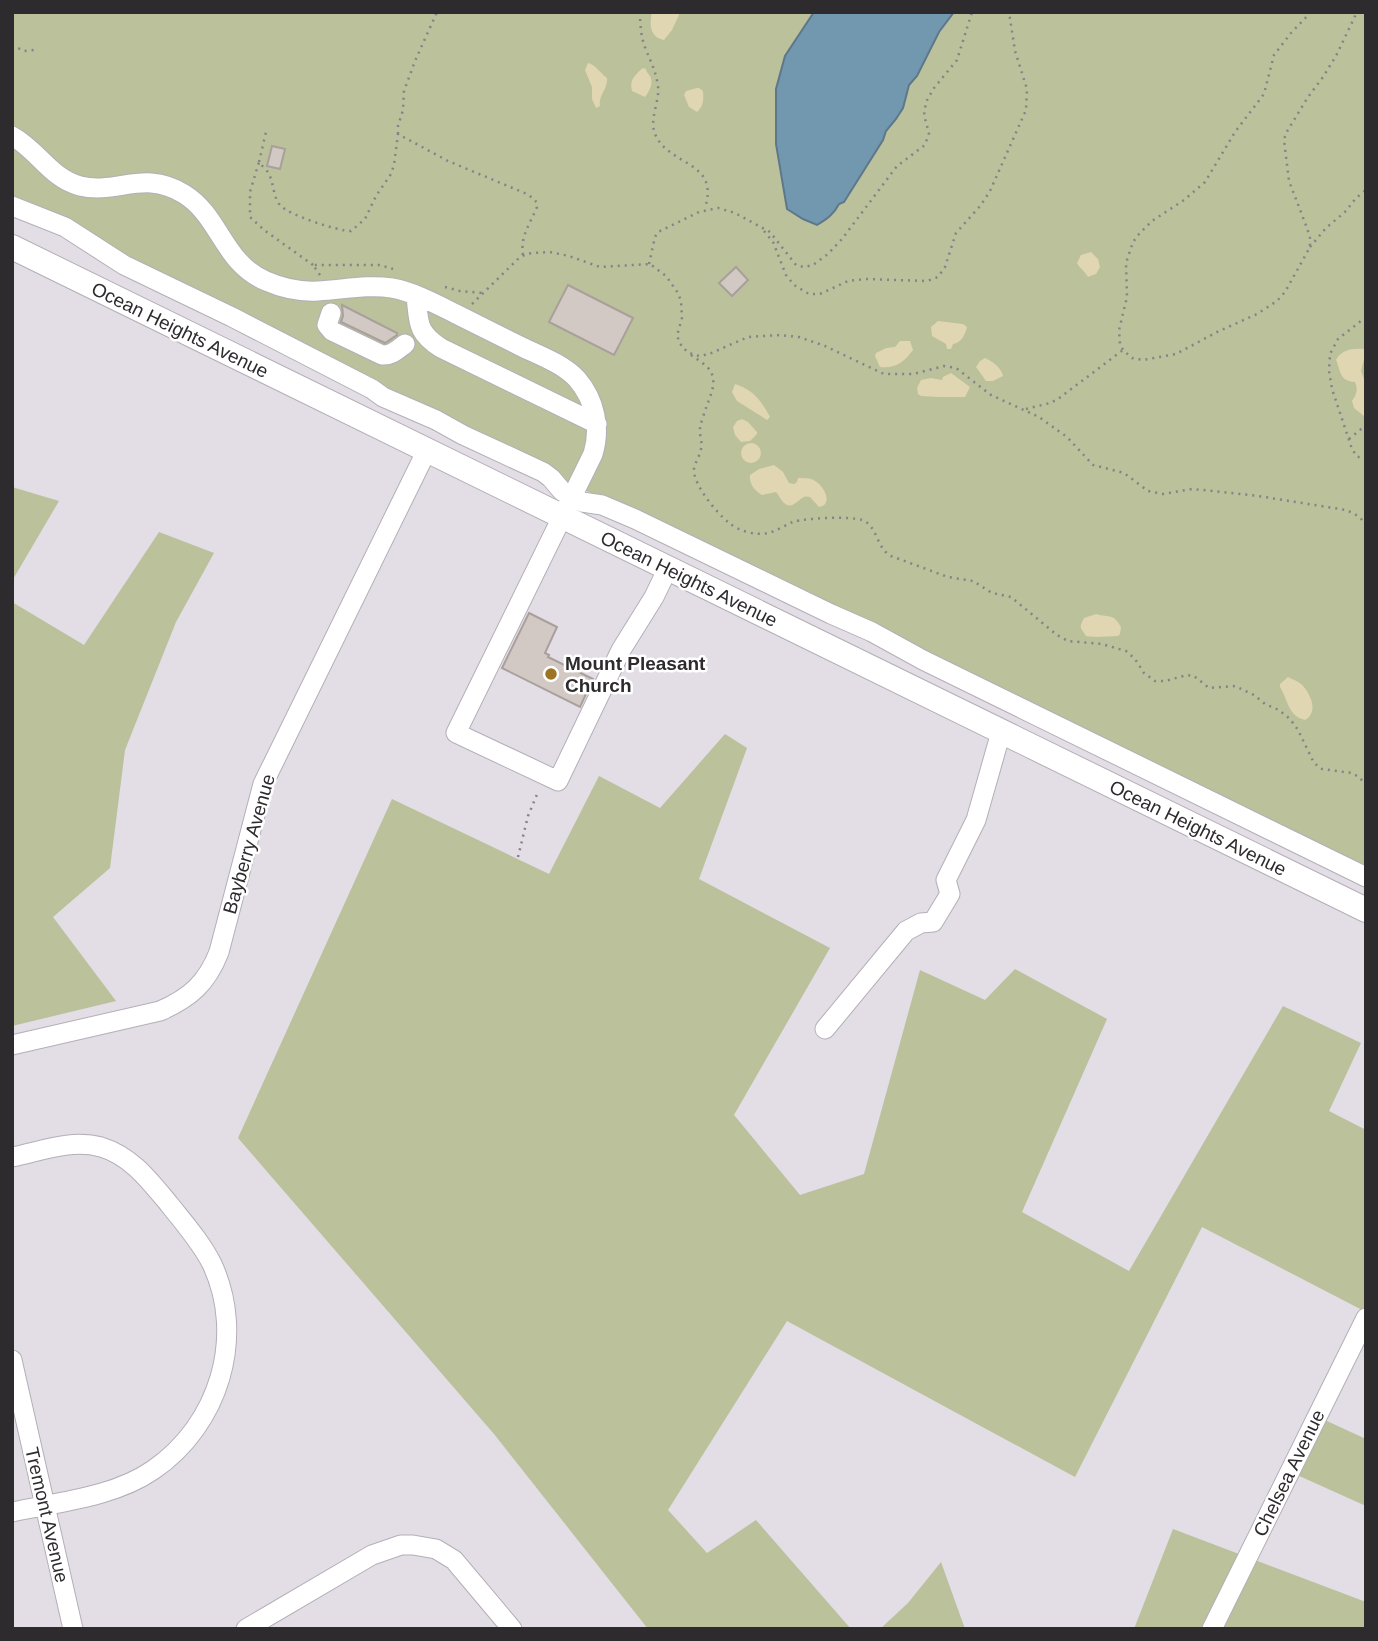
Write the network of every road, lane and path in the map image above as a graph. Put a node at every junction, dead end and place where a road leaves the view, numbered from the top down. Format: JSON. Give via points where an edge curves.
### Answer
{"nodes":[{"id":1,"x":437,"y":12,"type":"edge"},
{"id":2,"x":640,"y":12,"type":"edge"},
{"id":3,"x":972,"y":12,"type":"edge"},
{"id":4,"x":1009,"y":12,"type":"edge"},
{"id":5,"x":1311,"y":12,"type":"edge"},
{"id":6,"x":1357,"y":12,"type":"edge"},
{"id":7,"x":12,"y":45,"type":"edge"},
{"id":8,"x":34,"y":50,"type":"dead end"},
{"id":9,"x":266,"y":132,"type":"dead end"},
{"id":10,"x":398,"y":134,"type":"junction"},
{"id":11,"x":12,"y":136,"type":"edge"},
{"id":12,"x":259,"y":162,"type":"junction"},
{"id":13,"x":1366,"y":190,"type":"edge"},
{"id":14,"x":12,"y":206,"type":"edge"},
{"id":15,"x":704,"y":210,"type":"junction"},
{"id":16,"x":755,"y":224,"type":"junction"},
{"id":17,"x":12,"y":247,"type":"edge"},
{"id":18,"x":1310,"y":247,"type":"junction"},
{"id":19,"x":523,"y":256,"type":"junction"},
{"id":20,"x":649,"y":264,"type":"junction"},
{"id":21,"x":313,"y":265,"type":"dead end"},
{"id":22,"x":327,"y":290,"type":"junction"},
{"id":23,"x":416,"y":296,"type":"junction"},
{"id":24,"x":459,"y":316,"type":"junction"},
{"id":25,"x":1366,"y":317,"type":"edge"},
{"id":26,"x":423,"y":334,"type":"junction"},
{"id":27,"x":1123,"y":350,"type":"junction"},
{"id":28,"x":689,"y":353,"type":"junction"},
{"id":29,"x":1023,"y":410,"type":"junction"},
{"id":30,"x":597,"y":424,"type":"junction"},
{"id":31,"x":1366,"y":425,"type":"edge"},
{"id":32,"x":1349,"y":439,"type":"junction"},
{"id":33,"x":427,"y":450,"type":"junction"},
{"id":34,"x":1366,"y":460,"type":"edge"},
{"id":35,"x":568,"y":507,"type":"junction"},
{"id":36,"x":1365,"y":521,"type":"edge"},
{"id":37,"x":668,"y":568,"type":"junction"},
{"id":38,"x":1001,"y":732,"type":"junction"},
{"id":39,"x":1366,"y":785,"type":"edge"},
{"id":40,"x":540,"y":790,"type":"dead end"},
{"id":41,"x":518,"y":857,"type":"dead end"},
{"id":42,"x":1366,"y":877,"type":"edge"},
{"id":43,"x":1366,"y":910,"type":"edge"},
{"id":44,"x":825,"y":1029,"type":"dead end"},
{"id":45,"x":12,"y":1045,"type":"edge"},
{"id":46,"x":12,"y":1157,"type":"edge"},
{"id":47,"x":1366,"y":1318,"type":"edge"},
{"id":48,"x":12,"y":1360,"type":"edge"},
{"id":49,"x":45,"y":1505,"type":"junction"},
{"id":50,"x":12,"y":1512,"type":"edge"},
{"id":51,"x":277,"y":1621,"type":"edge"},
{"id":52,"x":73,"y":1629,"type":"edge"},
{"id":53,"x":246,"y":1629,"type":"edge"},
{"id":54,"x":512,"y":1629,"type":"edge"},
{"id":55,"x":1212,"y":1629,"type":"edge"}],
"edges":[{"from":1,"to":10,"type":"path","via":[[404,91]]},
{"from":2,"to":15,"type":"path","via":[[643,39],[659,89],[654,132],[704,176],[708,197]]},
{"from":3,"to":16,"type":"path","via":[[957,60],[926,102],[929,132],[925,145],[897,166],[828,254],[813,265],[796,265],[770,232]]},
{"from":4,"to":16,"type":"path","via":[[1027,89],[1026,110],[990,191],[956,233],[946,267],[938,276],[927,281],[848,281],[809,294],[790,281],[773,242]]},
{"from":5,"to":27,"type":"path","via":[[1274,55],[1264,94],[1205,182],[1152,221],[1133,242],[1126,263],[1127,297],[1119,330]]},
{"from":6,"to":18,"type":"path","via":[[1336,56],[1284,140],[1289,181]]},
{"from":7,"to":8,"type":"path"},
{"from":9,"to":12,"type":"path"},
{"from":10,"to":12,"type":"path","via":[[391,174],[365,219],[351,231],[287,211]]},
{"from":10,"to":19,"type":"path","via":[[534,199],[537,207],[525,230]]},
{"from":11,"to":22,"type":"street","via":[[58,176],[76,185],[97,188],[145,182],[177,190],[203,210],[230,253],[256,276],[295,290]]},
{"from":12,"to":21,"type":"path","via":[[250,192],[250,217]]},
{"from":13,"to":18,"type":"path"},
{"from":14,"to":35,"type":"street","via":[[65,227],[124,265],[383,397],[543,472],[562,491]]},
{"from":15,"to":16,"type":"path","via":[[727,210]]},
{"from":15,"to":20,"type":"path","via":[[658,232]]},
{"from":17,"to":33,"type":"main road","name":"Ocean Heights Avenue"},
{"from":18,"to":27,"type":"path","via":[[1285,292],[1257,314],[1176,354],[1143,360]]},
{"from":19,"to":20,"type":"path","via":[[550,252],[610,268]]},
{"from":19,"to":24,"type":"path"},
{"from":20,"to":28,"type":"path","via":[[666,276],[678,293],[682,312],[677,336]]},
{"from":22,"to":23,"type":"street","via":[[379,287]]},
{"from":22,"to":26,"type":"street","via":[[334,315],[327,325],[332,331],[382,355]]},
{"from":23,"to":24,"type":"street"},
{"from":23,"to":26,"type":"street"},
{"from":24,"to":30,"type":"street","via":[[570,373],[585,390]]},
{"from":25,"to":32,"type":"path","via":[[1338,339],[1329,360],[1332,390]]},
{"from":26,"to":30,"type":"street","via":[[441,348]]},
{"from":27,"to":29,"type":"path","via":[[1058,399]]},
{"from":28,"to":29,"type":"path","via":[[709,354],[748,337],[799,337],[884,374],[956,368],[990,395]]},
{"from":28,"to":39,"type":"path","via":[[705,365],[713,381],[699,430],[702,442],[694,473],[730,524],[761,534],[805,520],[866,522],[885,553],[948,577],[973,580],[992,593],[1011,597],[1068,641],[1126,651],[1155,681],[1187,675],[1209,688],[1241,688],[1290,719],[1314,763],[1322,769],[1352,773]]},
{"from":29,"to":36,"type":"path","via":[[1067,437],[1093,465],[1124,473],[1148,491],[1163,494],[1192,489],[1258,496],[1346,510]]},
{"from":30,"to":35,"type":"street","via":[[593,454]]},
{"from":31,"to":32,"type":"path"},
{"from":32,"to":34,"type":"path","via":[[1356,456]]},
{"from":33,"to":35,"type":"main road","name":"Ocean Heights Avenue"},
{"from":33,"to":45,"type":"street","name":"Bayberry Avenue","via":[[263,784],[219,951],[207,976],[190,995],[160,1011]]},
{"from":35,"to":37,"type":"main road","name":"Ocean Heights Avenue"},
{"from":35,"to":37,"type":"street","via":[[457,733],[558,781],[621,650]]},
{"from":35,"to":42,"type":"street","via":[[582,502],[602,505],[635,519]]},
{"from":37,"to":38,"type":"main road","name":"Ocean Heights Avenue"},
{"from":38,"to":43,"type":"main road","name":"Ocean Heights Avenue"},
{"from":38,"to":44,"type":"street","via":[[976,820],[946,880],[950,894],[933,922],[906,931]]},
{"from":40,"to":41,"type":"path"},
{"from":46,"to":49,"type":"street","via":[[75,1144],[109,1150],[134,1165],[203,1249],[218,1280],[226,1315],[226,1350],[217,1391],[179,1450],[125,1486]]},
{"from":47,"to":55,"type":"street","name":"Chelsea Avenue"},
{"from":48,"to":49,"type":"street","name":"Tremont Avenue"},
{"from":49,"to":50,"type":"street"},
{"from":49,"to":52,"type":"street","name":"Tremont Avenue"},
{"from":51,"to":53,"type":"street"},
{"from":51,"to":54,"type":"street","via":[[381,1550],[413,1545],[436,1549],[454,1560]]}]}
